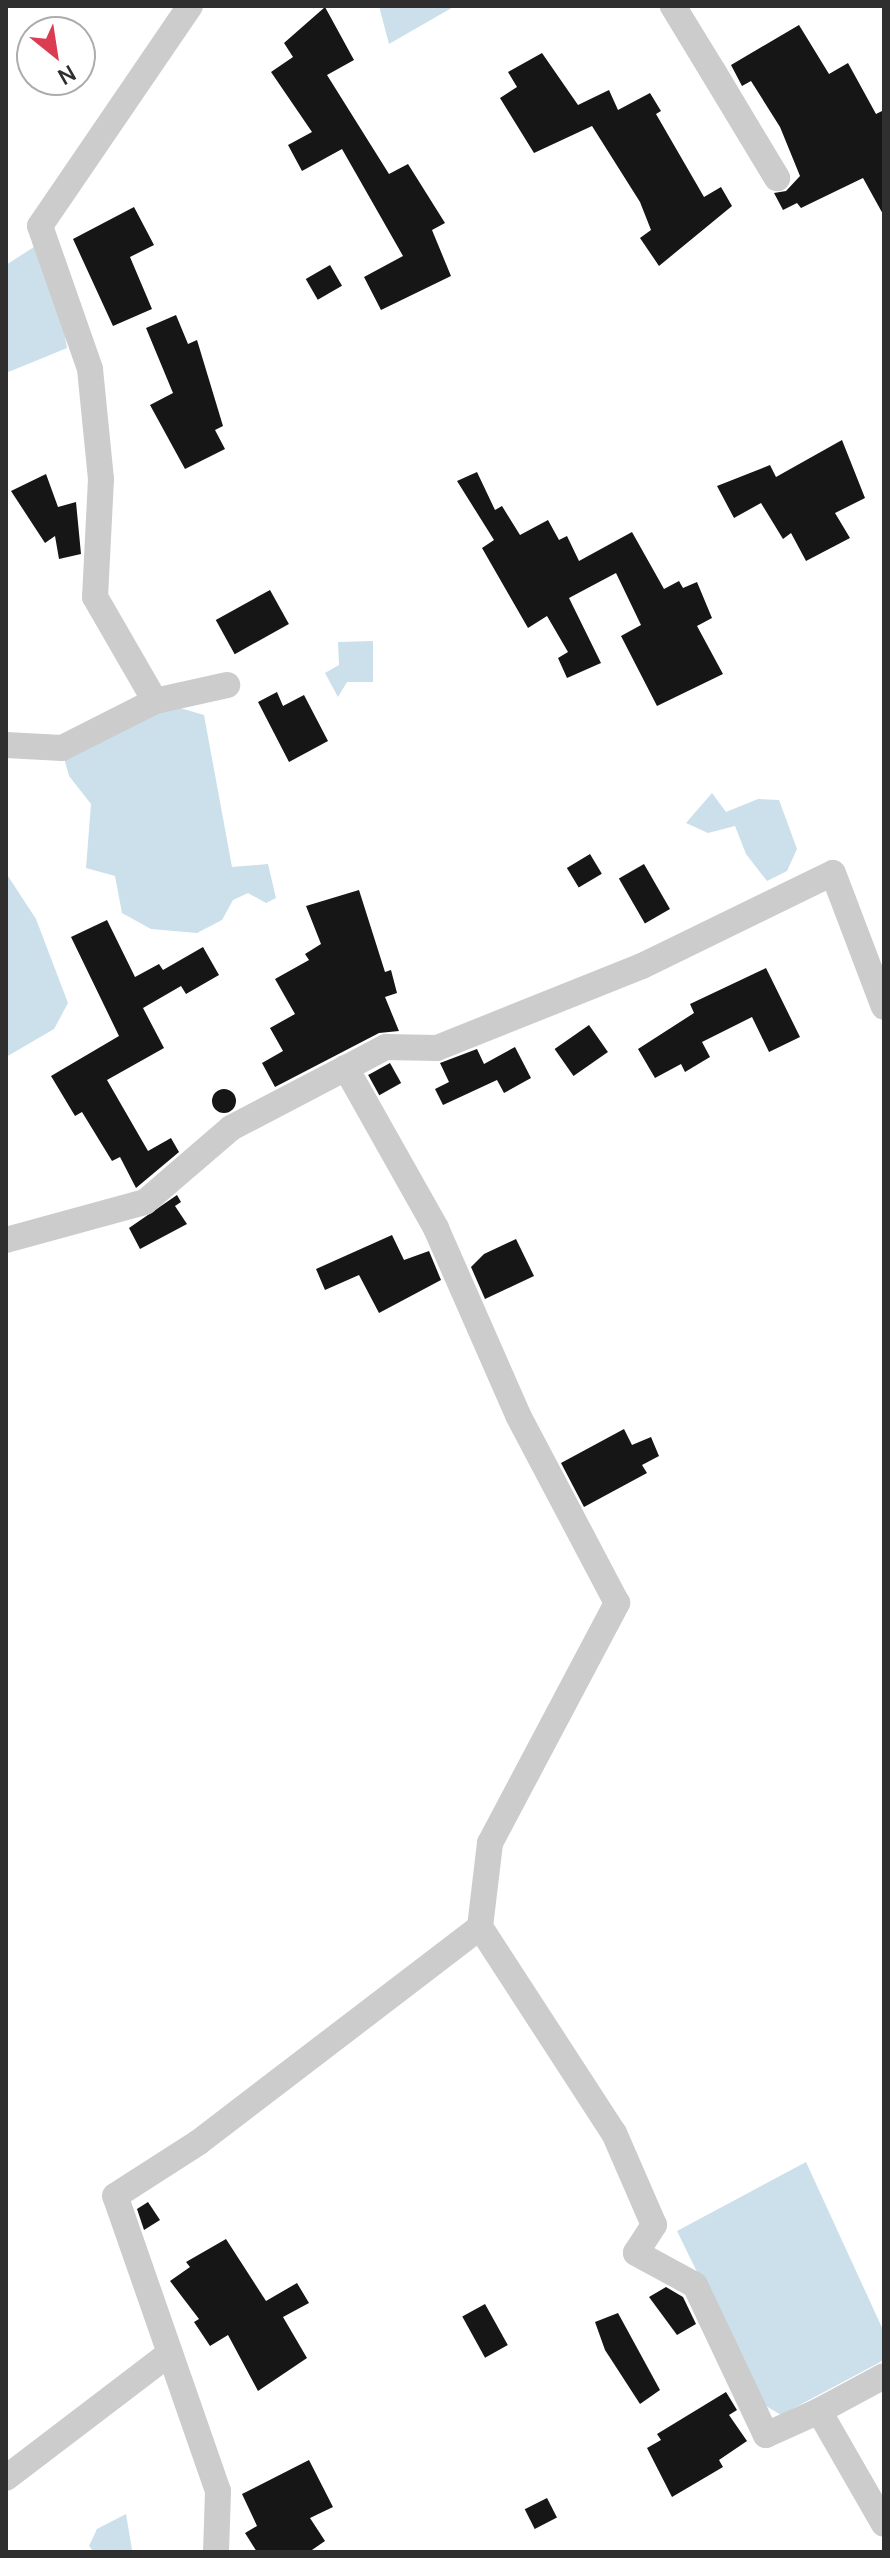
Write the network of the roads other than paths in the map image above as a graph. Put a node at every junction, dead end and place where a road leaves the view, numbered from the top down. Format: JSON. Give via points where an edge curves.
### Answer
{"nodes":[{"id":1,"x":190,"y":6,"type":"edge"},
{"id":2,"x":674,"y":6,"type":"edge"},
{"id":3,"x":227,"y":685,"type":"dead end"},
{"id":4,"x":155,"y":701,"type":"junction"},
{"id":5,"x":6,"y":745,"type":"edge"},
{"id":6,"x":884,"y":1007,"type":"edge"},
{"id":7,"x":346,"y":1068,"type":"junction"},
{"id":8,"x":6,"y":1240,"type":"edge"},
{"id":9,"x":480,"y":1927,"type":"junction"},
{"id":10,"x":170,"y":2353,"type":"junction"},
{"id":11,"x":884,"y":2376,"type":"edge"},
{"id":12,"x":819,"y":2411,"type":"junction"},
{"id":13,"x":6,"y":2478,"type":"edge"},
{"id":14,"x":884,"y":2524,"type":"edge"},
{"id":15,"x":216,"y":2552,"type":"edge"}],
"edges":[{"from":1,"to":4,"type":"street","via":[[40,226],[90,369],[101,479],[95,597]]},
{"from":2,"to":2,"type":"street","via":[[777,178]]},
{"from":3,"to":4,"type":"street"},
{"from":4,"to":5,"type":"street","via":[[62,748]]},
{"from":6,"to":7,"type":"street","via":[[833,873],[642,966],[437,1048],[386,1047]]},
{"from":7,"to":8,"type":"street","via":[[231,1128],[145,1202]]},
{"from":7,"to":9,"type":"street","via":[[436,1228],[518,1415],[617,1603],[490,1843]]},
{"from":9,"to":10,"type":"street","via":[[199,2142],[115,2196]]},
{"from":9,"to":12,"type":"street","via":[[614,2133],[654,2225],[636,2253],[695,2285],[766,2435]]},
{"from":10,"to":13,"type":"street"},
{"from":10,"to":15,"type":"street","via":[[218,2491]]},
{"from":11,"to":12,"type":"street"},
{"from":12,"to":14,"type":"street"}]}
